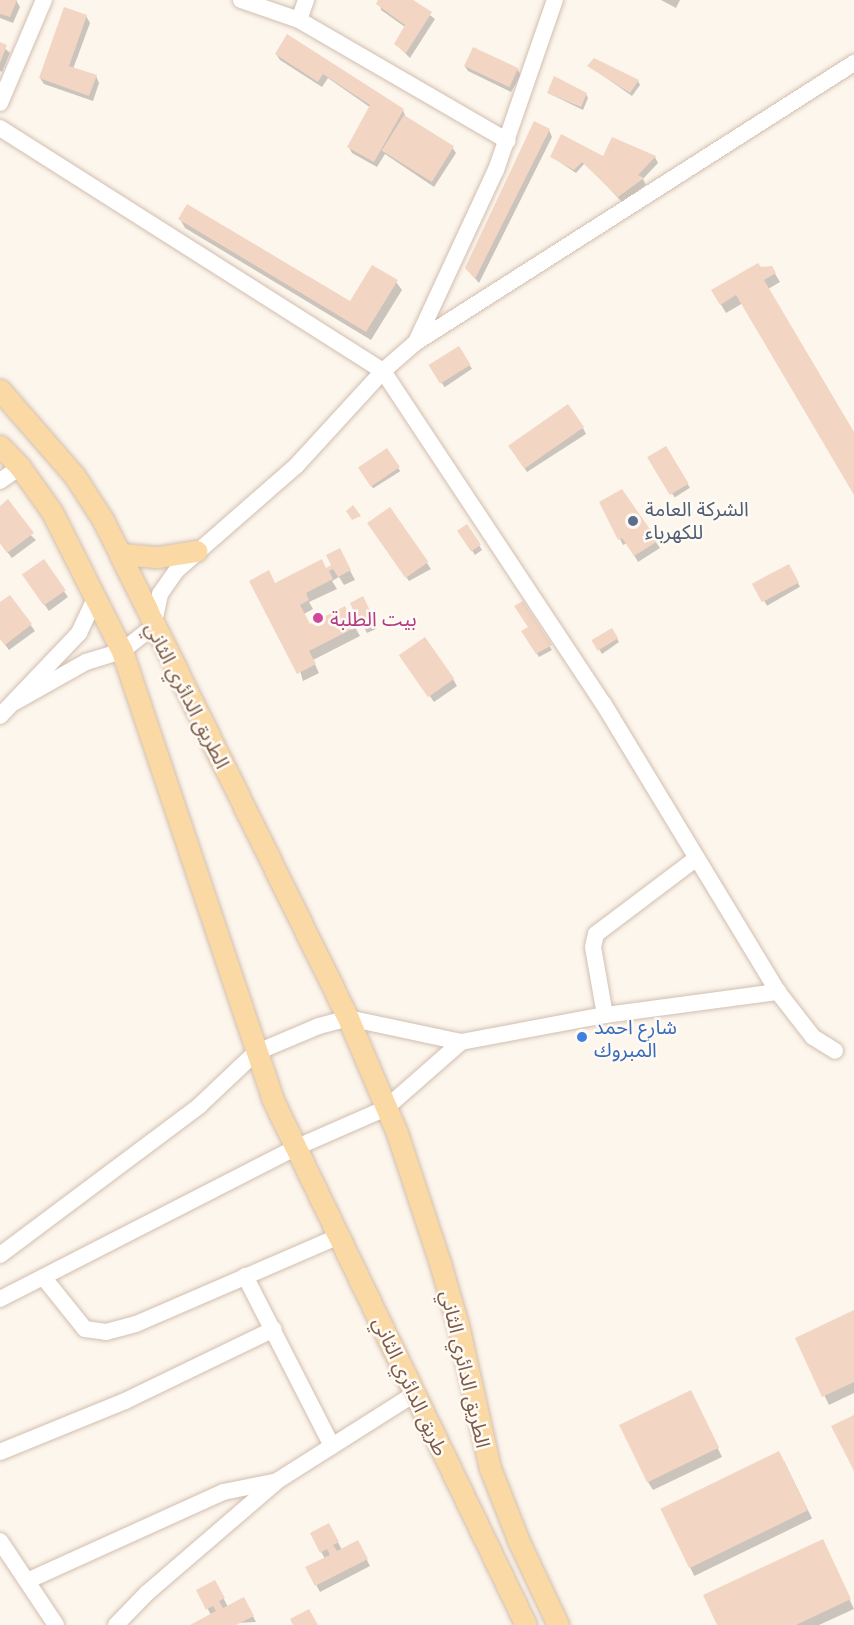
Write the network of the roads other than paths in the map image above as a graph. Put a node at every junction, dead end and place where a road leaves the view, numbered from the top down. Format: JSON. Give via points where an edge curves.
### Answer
{"nodes":[{"id":1,"x":44,"y":0,"type":"edge"},
{"id":2,"x":241,"y":0,"type":"edge"},
{"id":3,"x":306,"y":0,"type":"edge"},
{"id":4,"x":555,"y":0,"type":"edge"},
{"id":5,"x":299,"y":20,"type":"junction"},
{"id":6,"x":854,"y":63,"type":"edge"},
{"id":7,"x":2,"y":94,"type":"edge"},
{"id":8,"x":0,"y":128,"type":"edge"},
{"id":9,"x":508,"y":141,"type":"junction"},
{"id":10,"x":415,"y":343,"type":"junction"},
{"id":11,"x":383,"y":371,"type":"junction"},
{"id":12,"x":0,"y":390,"type":"edge"},
{"id":13,"x":0,"y":446,"type":"edge"},
{"id":14,"x":20,"y":467,"type":"junction"},
{"id":15,"x":0,"y":481,"type":"edge"},
{"id":16,"x":197,"y":551,"type":"junction"},
{"id":17,"x":122,"y":554,"type":"junction"},
{"id":18,"x":96,"y":597,"type":"junction"},
{"id":19,"x":153,"y":627,"type":"junction"},
{"id":20,"x":122,"y":651,"type":"junction"},
{"id":21,"x":15,"y":702,"type":"junction"},
{"id":22,"x":0,"y":716,"type":"edge"},
{"id":23,"x":697,"y":858,"type":"junction"},
{"id":24,"x":778,"y":992,"type":"junction"},
{"id":25,"x":605,"y":1015,"type":"junction"},
{"id":26,"x":348,"y":1018,"type":"junction"},
{"id":27,"x":461,"y":1042,"type":"junction"},
{"id":28,"x":835,"y":1051,"type":"dead end"},
{"id":29,"x":255,"y":1053,"type":"junction"},
{"id":30,"x":386,"y":1108,"type":"junction"},
{"id":31,"x":295,"y":1148,"type":"junction"},
{"id":32,"x":339,"y":1236,"type":"junction"},
{"id":33,"x":0,"y":1255,"type":"edge"},
{"id":34,"x":245,"y":1276,"type":"junction"},
{"id":35,"x":44,"y":1278,"type":"junction"},
{"id":36,"x":0,"y":1299,"type":"edge"},
{"id":37,"x":274,"y":1329,"type":"junction"},
{"id":38,"x":414,"y":1394,"type":"junction"},
{"id":39,"x":332,"y":1446,"type":"junction"},
{"id":40,"x":0,"y":1452,"type":"edge"},
{"id":41,"x":277,"y":1481,"type":"junction"},
{"id":42,"x":1,"y":1545,"type":"edge"},
{"id":43,"x":27,"y":1581,"type":"junction"},
{"id":44,"x":56,"y":1625,"type":"edge"},
{"id":45,"x":116,"y":1625,"type":"edge"},
{"id":46,"x":526,"y":1625,"type":"edge"},
{"id":47,"x":558,"y":1625,"type":"edge"}],
"edges":[{"from":1,"to":7,"type":"street"},
{"from":2,"to":5,"type":"street"},
{"from":3,"to":5,"type":"street"},
{"from":4,"to":9,"type":"street"},
{"from":5,"to":9,"type":"street"},
{"from":6,"to":10,"type":"street"},
{"from":8,"to":11,"type":"street"},
{"from":9,"to":10,"type":"street"},
{"from":10,"to":11,"type":"street"},
{"from":11,"to":16,"type":"street","via":[[296,466]]},
{"from":11,"to":23,"type":"street","via":[[603,704]]},
{"from":12,"to":17,"type":"main road","name":"الطريق الدائري الثاني","via":[[74,476]]},
{"from":13,"to":14,"type":"main road","name":"الطريق الدائري الثاني"},
{"from":14,"to":15,"type":"street"},
{"from":14,"to":18,"type":"main road","name":"الطريق الدائري الثاني","via":[[62,529]]},
{"from":16,"to":17,"type":"main road","via":[[158,557]]},
{"from":16,"to":19,"type":"street","via":[[160,594]]},
{"from":17,"to":19,"type":"main road","name":"الطريق الدائري الثاني"},
{"from":18,"to":20,"type":"main road","name":"الطريق الدائري الثاني"},
{"from":18,"to":21,"type":"street","via":[[79,633]]},
{"from":19,"to":20,"type":"street"},
{"from":19,"to":26,"type":"main road","name":"الطريق الدائري الثاني"},
{"from":20,"to":21,"type":"street","via":[[86,662]]},
{"from":20,"to":29,"type":"main road","name":"الطريق الدائري الثاني"},
{"from":21,"to":22,"type":"street"},
{"from":23,"to":24,"type":"street"},
{"from":23,"to":25,"type":"street","via":[[596,934],[594,947]]},
{"from":24,"to":25,"type":"street"},
{"from":24,"to":28,"type":"street","via":[[813,1037]]},
{"from":25,"to":27,"type":"street"},
{"from":26,"to":27,"type":"street"},
{"from":26,"to":29,"type":"street","via":[[304,1031]]},
{"from":26,"to":30,"type":"main road","name":"الطريق الدائري الثاني"},
{"from":27,"to":30,"type":"street"},
{"from":29,"to":31,"type":"main road","name":"الطريق الدائري الثاني"},
{"from":29,"to":33,"type":"street","via":[[199,1106]]},
{"from":30,"to":31,"type":"street"},
{"from":30,"to":47,"type":"main road","name":"الطريق الدائري الثاني","via":[[458,1325],[490,1468]]},
{"from":31,"to":32,"type":"main road","name":"طريق الدائري الثاني"},
{"from":31,"to":35,"type":"street"},
{"from":32,"to":34,"type":"street"},
{"from":32,"to":38,"type":"main road","name":"طريق الدائري الثاني"},
{"from":34,"to":35,"type":"street","via":[[136,1324],[106,1332],[85,1329]]},
{"from":34,"to":37,"type":"street"},
{"from":35,"to":36,"type":"street"},
{"from":37,"to":39,"type":"street"},
{"from":37,"to":40,"type":"street","via":[[125,1401]]},
{"from":38,"to":39,"type":"street"},
{"from":38,"to":46,"type":"main road","name":"طريق الدائري الثاني"},
{"from":39,"to":41,"type":"street"},
{"from":41,"to":43,"type":"street","via":[[223,1492]]},
{"from":41,"to":45,"type":"street"},
{"from":42,"to":43,"type":"street"},
{"from":43,"to":44,"type":"street"}]}
